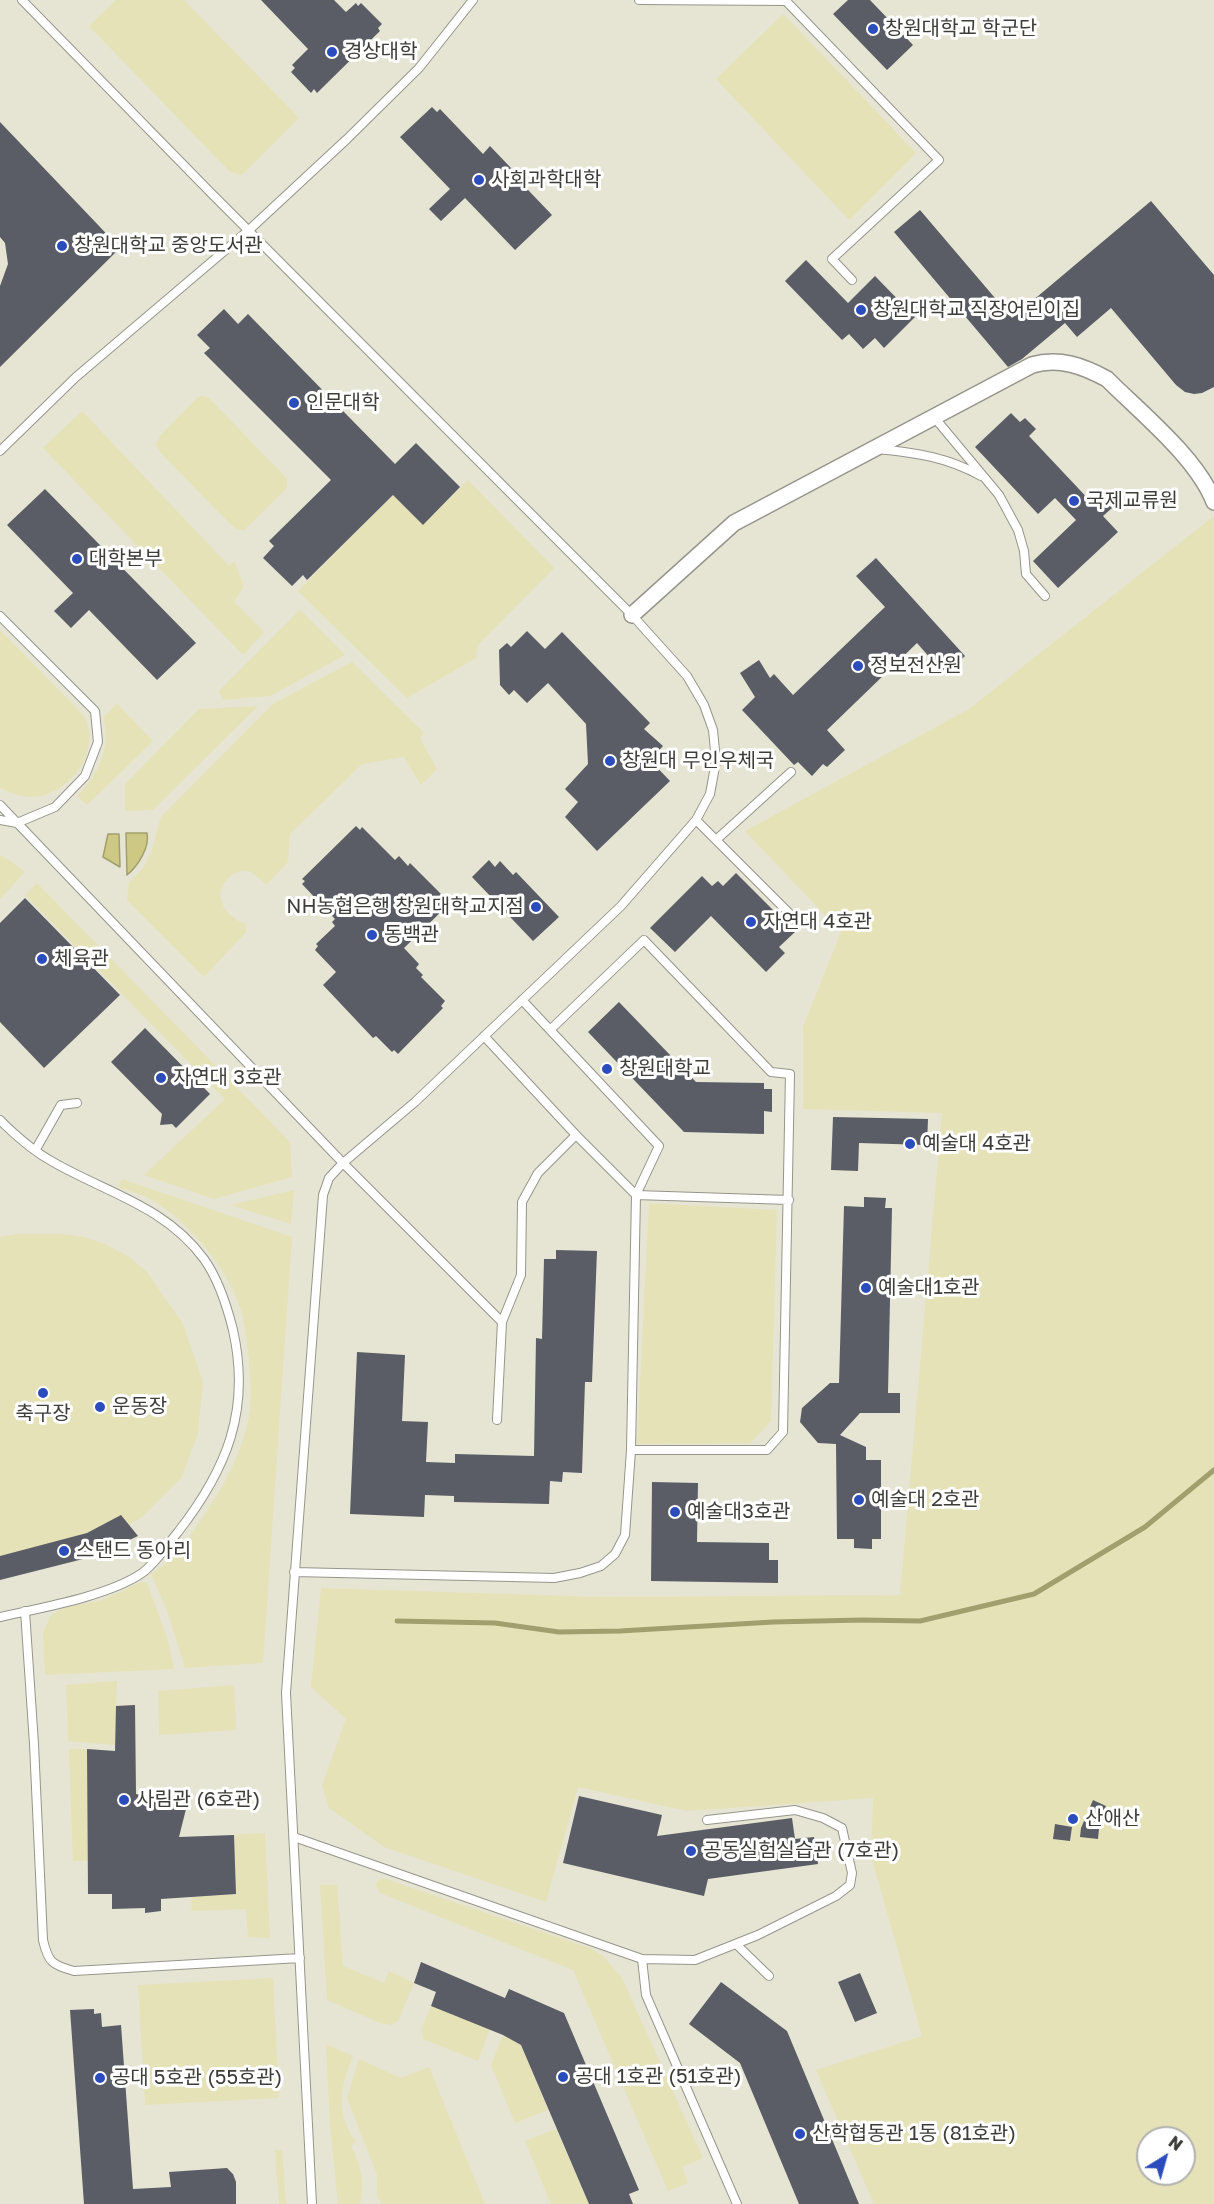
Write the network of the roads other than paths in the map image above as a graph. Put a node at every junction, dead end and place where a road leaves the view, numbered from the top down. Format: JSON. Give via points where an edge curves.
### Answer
{"nodes":[{"id":1,"x":22,"y":0,"type":"edge"},
{"id":2,"x":473,"y":0,"type":"edge"},
{"id":3,"x":639,"y":0,"type":"edge"},
{"id":4,"x":249,"y":230,"type":"junction"},
{"id":5,"x":852,"y":280,"type":"dead end"},
{"id":6,"x":934,"y":417,"type":"junction"},
{"id":7,"x":874,"y":449,"type":"junction"},
{"id":8,"x":0,"y":451,"type":"edge"},
{"id":9,"x":987,"y":479,"type":"junction"},
{"id":10,"x":1214,"y":502,"type":"edge"},
{"id":11,"x":1045,"y":596,"type":"dead end"},
{"id":12,"x":632,"y":615,"type":"junction"},
{"id":13,"x":0,"y":616,"type":"edge"},
{"id":14,"x":791,"y":772,"type":"dead end"},
{"id":15,"x":0,"y":806,"type":"edge"},
{"id":16,"x":0,"y":820,"type":"edge"},
{"id":17,"x":696,"y":820,"type":"junction"},
{"id":18,"x":17,"y":823,"type":"junction"},
{"id":19,"x":716,"y":840,"type":"junction"},
{"id":20,"x":798,"y":922,"type":"dead end"},
{"id":21,"x":522,"y":1000,"type":"junction"},
{"id":22,"x":550,"y":1030,"type":"junction"},
{"id":23,"x":484,"y":1036,"type":"junction"},
{"id":24,"x":77,"y":1103,"type":"dead end"},
{"id":25,"x":0,"y":1120,"type":"edge"},
{"id":26,"x":576,"y":1135,"type":"junction"},
{"id":27,"x":36,"y":1149,"type":"junction"},
{"id":28,"x":343,"y":1163,"type":"junction"},
{"id":29,"x":636,"y":1195,"type":"junction"},
{"id":30,"x":789,"y":1200,"type":"junction"},
{"id":31,"x":502,"y":1322,"type":"junction"},
{"id":32,"x":497,"y":1420,"type":"dead end"},
{"id":33,"x":631,"y":1450,"type":"junction"},
{"id":34,"x":294,"y":1572,"type":"junction"},
{"id":35,"x":25,"y":1611,"type":"junction"},
{"id":36,"x":0,"y":1617,"type":"edge"},
{"id":37,"x":707,"y":1820,"type":"dead end"},
{"id":38,"x":294,"y":1837,"type":"junction"},
{"id":39,"x":736,"y":1944,"type":"junction"},
{"id":40,"x":300,"y":1958,"type":"junction"},
{"id":41,"x":642,"y":1959,"type":"junction"},
{"id":42,"x":769,"y":1976,"type":"dead end"},
{"id":43,"x":312,"y":2204,"type":"edge"},
{"id":44,"x":737,"y":2204,"type":"edge"}],
"edges":[{"from":1,"to":4,"type":"lane"},
{"from":2,"to":4,"type":"lane","via":[[419,68]]},
{"from":3,"to":5,"type":"lane","via":[[786,1],[939,159],[832,259]]},
{"from":4,"to":8,"type":"lane","via":[[76,377]]},
{"from":4,"to":12,"type":"lane"},
{"from":6,"to":7,"type":"street"},
{"from":6,"to":9,"type":"lane"},
{"from":6,"to":10,"type":"street","via":[[1032,365],[1045,361],[1073,364],[1107,378],[1192,464]]},
{"from":7,"to":9,"type":"lane","via":[[945,459]]},
{"from":7,"to":12,"type":"street","via":[[734,523]]},
{"from":9,"to":11,"type":"lane","via":[[1018,530],[1026,574]]},
{"from":12,"to":17,"type":"lane","via":[[687,676],[713,730],[716,762],[710,794]]},
{"from":13,"to":18,"type":"lane","via":[[95,711],[98,742],[85,776],[55,807]]},
{"from":14,"to":19,"type":"lane"},
{"from":15,"to":18,"type":"lane"},
{"from":16,"to":18,"type":"lane"},
{"from":17,"to":19,"type":"lane"},
{"from":17,"to":21,"type":"lane","via":[[621,906]]},
{"from":18,"to":28,"type":"lane"},
{"from":19,"to":20,"type":"lane"},
{"from":21,"to":22,"type":"lane"},
{"from":21,"to":23,"type":"lane"},
{"from":22,"to":29,"type":"lane","via":[[659,1146]]},
{"from":22,"to":30,"type":"lane","via":[[644,940],[771,1072],[790,1074]]},
{"from":23,"to":26,"type":"lane"},
{"from":23,"to":28,"type":"lane"},
{"from":24,"to":27,"type":"lane","via":[[61,1106]]},
{"from":25,"to":27,"type":"lane"},
{"from":26,"to":29,"type":"lane"},
{"from":26,"to":31,"type":"lane","via":[[538,1173],[526,1192],[521,1209],[521,1275]]},
{"from":27,"to":35,"type":"lane","via":[[52,1162],[137,1202],[170,1224],[204,1260],[226,1302],[237,1347],[240,1392],[235,1427],[224,1458],[190,1516],[145,1571],[106,1591]]},
{"from":28,"to":31,"type":"lane"},
{"from":28,"to":34,"type":"lane","via":[[329,1178],[323,1195]]},
{"from":29,"to":30,"type":"lane"},
{"from":29,"to":33,"type":"lane"},
{"from":30,"to":33,"type":"lane","via":[[783,1432],[766,1450]]},
{"from":31,"to":32,"type":"lane"},
{"from":33,"to":34,"type":"lane","via":[[625,1535],[615,1554],[601,1566],[580,1574],[554,1578]]},
{"from":34,"to":38,"type":"lane","via":[[286,1693]]},
{"from":35,"to":36,"type":"lane"},
{"from":35,"to":40,"type":"lane","via":[[46,1956],[58,1967],[74,1971]]},
{"from":37,"to":39,"type":"lane","via":[[795,1810],[842,1828],[852,1873],[850,1885],[836,1896]]},
{"from":38,"to":40,"type":"lane"},
{"from":38,"to":41,"type":"lane"},
{"from":39,"to":41,"type":"lane","via":[[695,1960]]},
{"from":39,"to":42,"type":"lane"},
{"from":40,"to":43,"type":"lane"},
{"from":41,"to":44,"type":"lane","via":[[646,1995]]}]}
